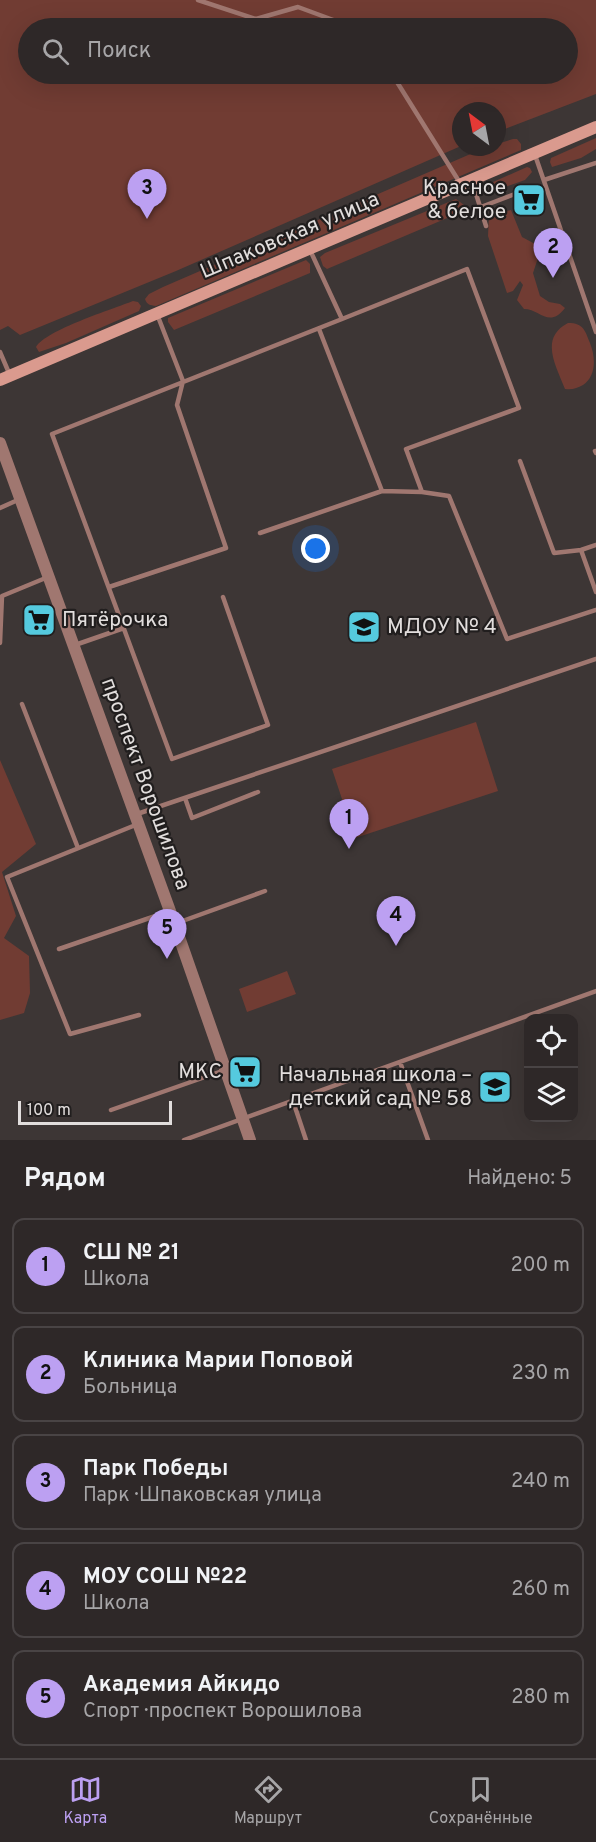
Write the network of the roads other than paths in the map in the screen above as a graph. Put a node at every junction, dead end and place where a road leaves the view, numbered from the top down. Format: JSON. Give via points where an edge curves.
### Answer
{"nodes":[{"id":1,"x":198,"y":0,"type":"edge"},
{"id":2,"x":253,"y":18,"type":"edge"},
{"id":3,"x":260,"y":18,"type":"edge"},
{"id":4,"x":328,"y":18,"type":"edge"},
{"id":5,"x":399,"y":84,"type":"edge"},
{"id":6,"x":596,"y":127,"type":"edge"},
{"id":7,"x":535,"y":155,"type":"junction"},
{"id":8,"x":596,"y":163,"type":"edge"},
{"id":9,"x":544,"y":180,"type":"junction"},
{"id":10,"x":467,"y":183,"type":"junction"},
{"id":11,"x":515,"y":194,"type":"dead end"},
{"id":12,"x":481,"y":207,"type":"junction"},
{"id":13,"x":486,"y":226,"type":"dead end"},
{"id":14,"x":309,"y":248,"type":"junction"},
{"id":15,"x":156,"y":313,"type":"junction"},
{"id":16,"x":342,"y":319,"type":"junction"},
{"id":17,"x":319,"y":329,"type":"junction"},
{"id":18,"x":596,"y":332,"type":"edge"},
{"id":19,"x":0,"y":352,"type":"edge"},
{"id":20,"x":5,"y":378,"type":"edge"},
{"id":21,"x":183,"y":381,"type":"junction"},
{"id":22,"x":0,"y":443,"type":"edge"},
{"id":23,"x":520,"y":461,"type":"dead end"},
{"id":24,"x":382,"y":491,"type":"junction"},
{"id":25,"x":423,"y":492,"type":"junction"},
{"id":26,"x":20,"y":499,"type":"junction"},
{"id":27,"x":0,"y":508,"type":"edge"},
{"id":28,"x":260,"y":533,"type":"dead end"},
{"id":29,"x":596,"y":545,"type":"edge"},
{"id":30,"x":581,"y":550,"type":"junction"},
{"id":31,"x":48,"y":577,"type":"junction"},
{"id":32,"x":109,"y":587,"type":"junction"},
{"id":33,"x":596,"y":592,"type":"edge"},
{"id":34,"x":223,"y":597,"type":"dead end"},
{"id":35,"x":596,"y":609,"type":"edge"},
{"id":36,"x":124,"y":628,"type":"junction"},
{"id":37,"x":0,"y":643,"type":"edge"},
{"id":38,"x":74,"y":646,"type":"junction"},
{"id":39,"x":596,"y":659,"type":"edge"},
{"id":40,"x":22,"y":704,"type":"dead end"},
{"id":41,"x":258,"y":792,"type":"dead end"},
{"id":42,"x":185,"y":798,"type":"junction"},
{"id":43,"x":136,"y":819,"type":"junction"},
{"id":44,"x":78,"y":848,"type":"junction"},
{"id":45,"x":265,"y":891,"type":"dead end"},
{"id":46,"x":170,"y":911,"type":"junction"},
{"id":47,"x":174,"y":924,"type":"junction"},
{"id":48,"x":59,"y":950,"type":"dead end"},
{"id":49,"x":596,"y":991,"type":"edge"},
{"id":50,"x":139,"y":1015,"type":"dead end"},
{"id":51,"x":400,"y":1062,"type":"junction"},
{"id":52,"x":225,"y":1070,"type":"junction"},
{"id":53,"x":292,"y":1101,"type":"junction"},
{"id":54,"x":111,"y":1110,"type":"dead end"},
{"id":55,"x":242,"y":1118,"type":"junction"},
{"id":56,"x":184,"y":1140,"type":"edge"},
{"id":57,"x":250,"y":1140,"type":"edge"},
{"id":58,"x":306,"y":1140,"type":"edge"},
{"id":59,"x":428,"y":1140,"type":"edge"}],
"edges":[{"from":1,"to":2,"type":"lane"},
{"from":3,"to":4,"type":"lane","via":[[298,7]]},
{"from":5,"to":10,"type":"lane"},
{"from":6,"to":7,"type":"main road","name":"Шпаковская улица"},
{"from":7,"to":9,"type":"lane"},
{"from":7,"to":10,"type":"main road","name":"Шпаковская улица"},
{"from":8,"to":9,"type":"lane"},
{"from":9,"to":18,"type":"lane"},
{"from":10,"to":12,"type":"lane"},
{"from":10,"to":14,"type":"main road","name":"Шпаковская улица"},
{"from":11,"to":12,"type":"lane"},
{"from":12,"to":13,"type":"lane"},
{"from":14,"to":15,"type":"main road","name":"Шпаковская улица"},
{"from":14,"to":16,"type":"lane"},
{"from":15,"to":20,"type":"main road","name":"Шпаковская улица"},
{"from":15,"to":21,"type":"lane"},
{"from":16,"to":17,"type":"lane"},
{"from":16,"to":25,"type":"lane","via":[[466,269],[519,408],[406,449]]},
{"from":17,"to":21,"type":"lane"},
{"from":17,"to":24,"type":"lane"},
{"from":19,"to":20,"type":"lane"},
{"from":21,"to":32,"type":"lane","via":[[177,405],[226,548]]},
{"from":21,"to":32,"type":"lane","via":[[52,434]]},
{"from":22,"to":26,"type":"street","name":"проспект Ворошилова"},
{"from":23,"to":30,"type":"lane","via":[[554,553]]},
{"from":24,"to":25,"type":"lane"},
{"from":24,"to":28,"type":"lane"},
{"from":25,"to":35,"type":"lane","via":[[449,496],[507,639]]},
{"from":26,"to":27,"type":"lane"},
{"from":26,"to":31,"type":"street","name":"проспект Ворошилова"},
{"from":29,"to":30,"type":"lane"},
{"from":30,"to":33,"type":"lane"},
{"from":31,"to":37,"type":"lane","via":[[2,596]]},
{"from":31,"to":38,"type":"street","name":"проспект Ворошилова"},
{"from":32,"to":36,"type":"lane"},
{"from":34,"to":36,"type":"lane","via":[[268,725],[172,759]]},
{"from":36,"to":38,"type":"lane"},
{"from":38,"to":43,"type":"street","name":"проспект Ворошилова"},
{"from":39,"to":42,"type":"lane"},
{"from":40,"to":44,"type":"lane"},
{"from":41,"to":42,"type":"lane","via":[[192,818]]},
{"from":42,"to":43,"type":"lane"},
{"from":43,"to":44,"type":"lane"},
{"from":43,"to":46,"type":"street","name":"проспект Ворошилова"},
{"from":44,"to":50,"type":"lane","via":[[7,877],[70,1034]]},
{"from":45,"to":47,"type":"lane"},
{"from":46,"to":47,"type":"street","name":"проспект Ворошилова"},
{"from":46,"to":48,"type":"lane"},
{"from":47,"to":52,"type":"street","name":"проспект Ворошилова"},
{"from":49,"to":51,"type":"lane"},
{"from":51,"to":53,"type":"lane"},
{"from":51,"to":59,"type":"lane"},
{"from":52,"to":54,"type":"lane"},
{"from":52,"to":55,"type":"street","name":"проспект Ворошилова"},
{"from":53,"to":55,"type":"lane"},
{"from":53,"to":58,"type":"lane"},
{"from":55,"to":56,"type":"lane"},
{"from":55,"to":57,"type":"street","name":"проспект Ворошилова"}]}
